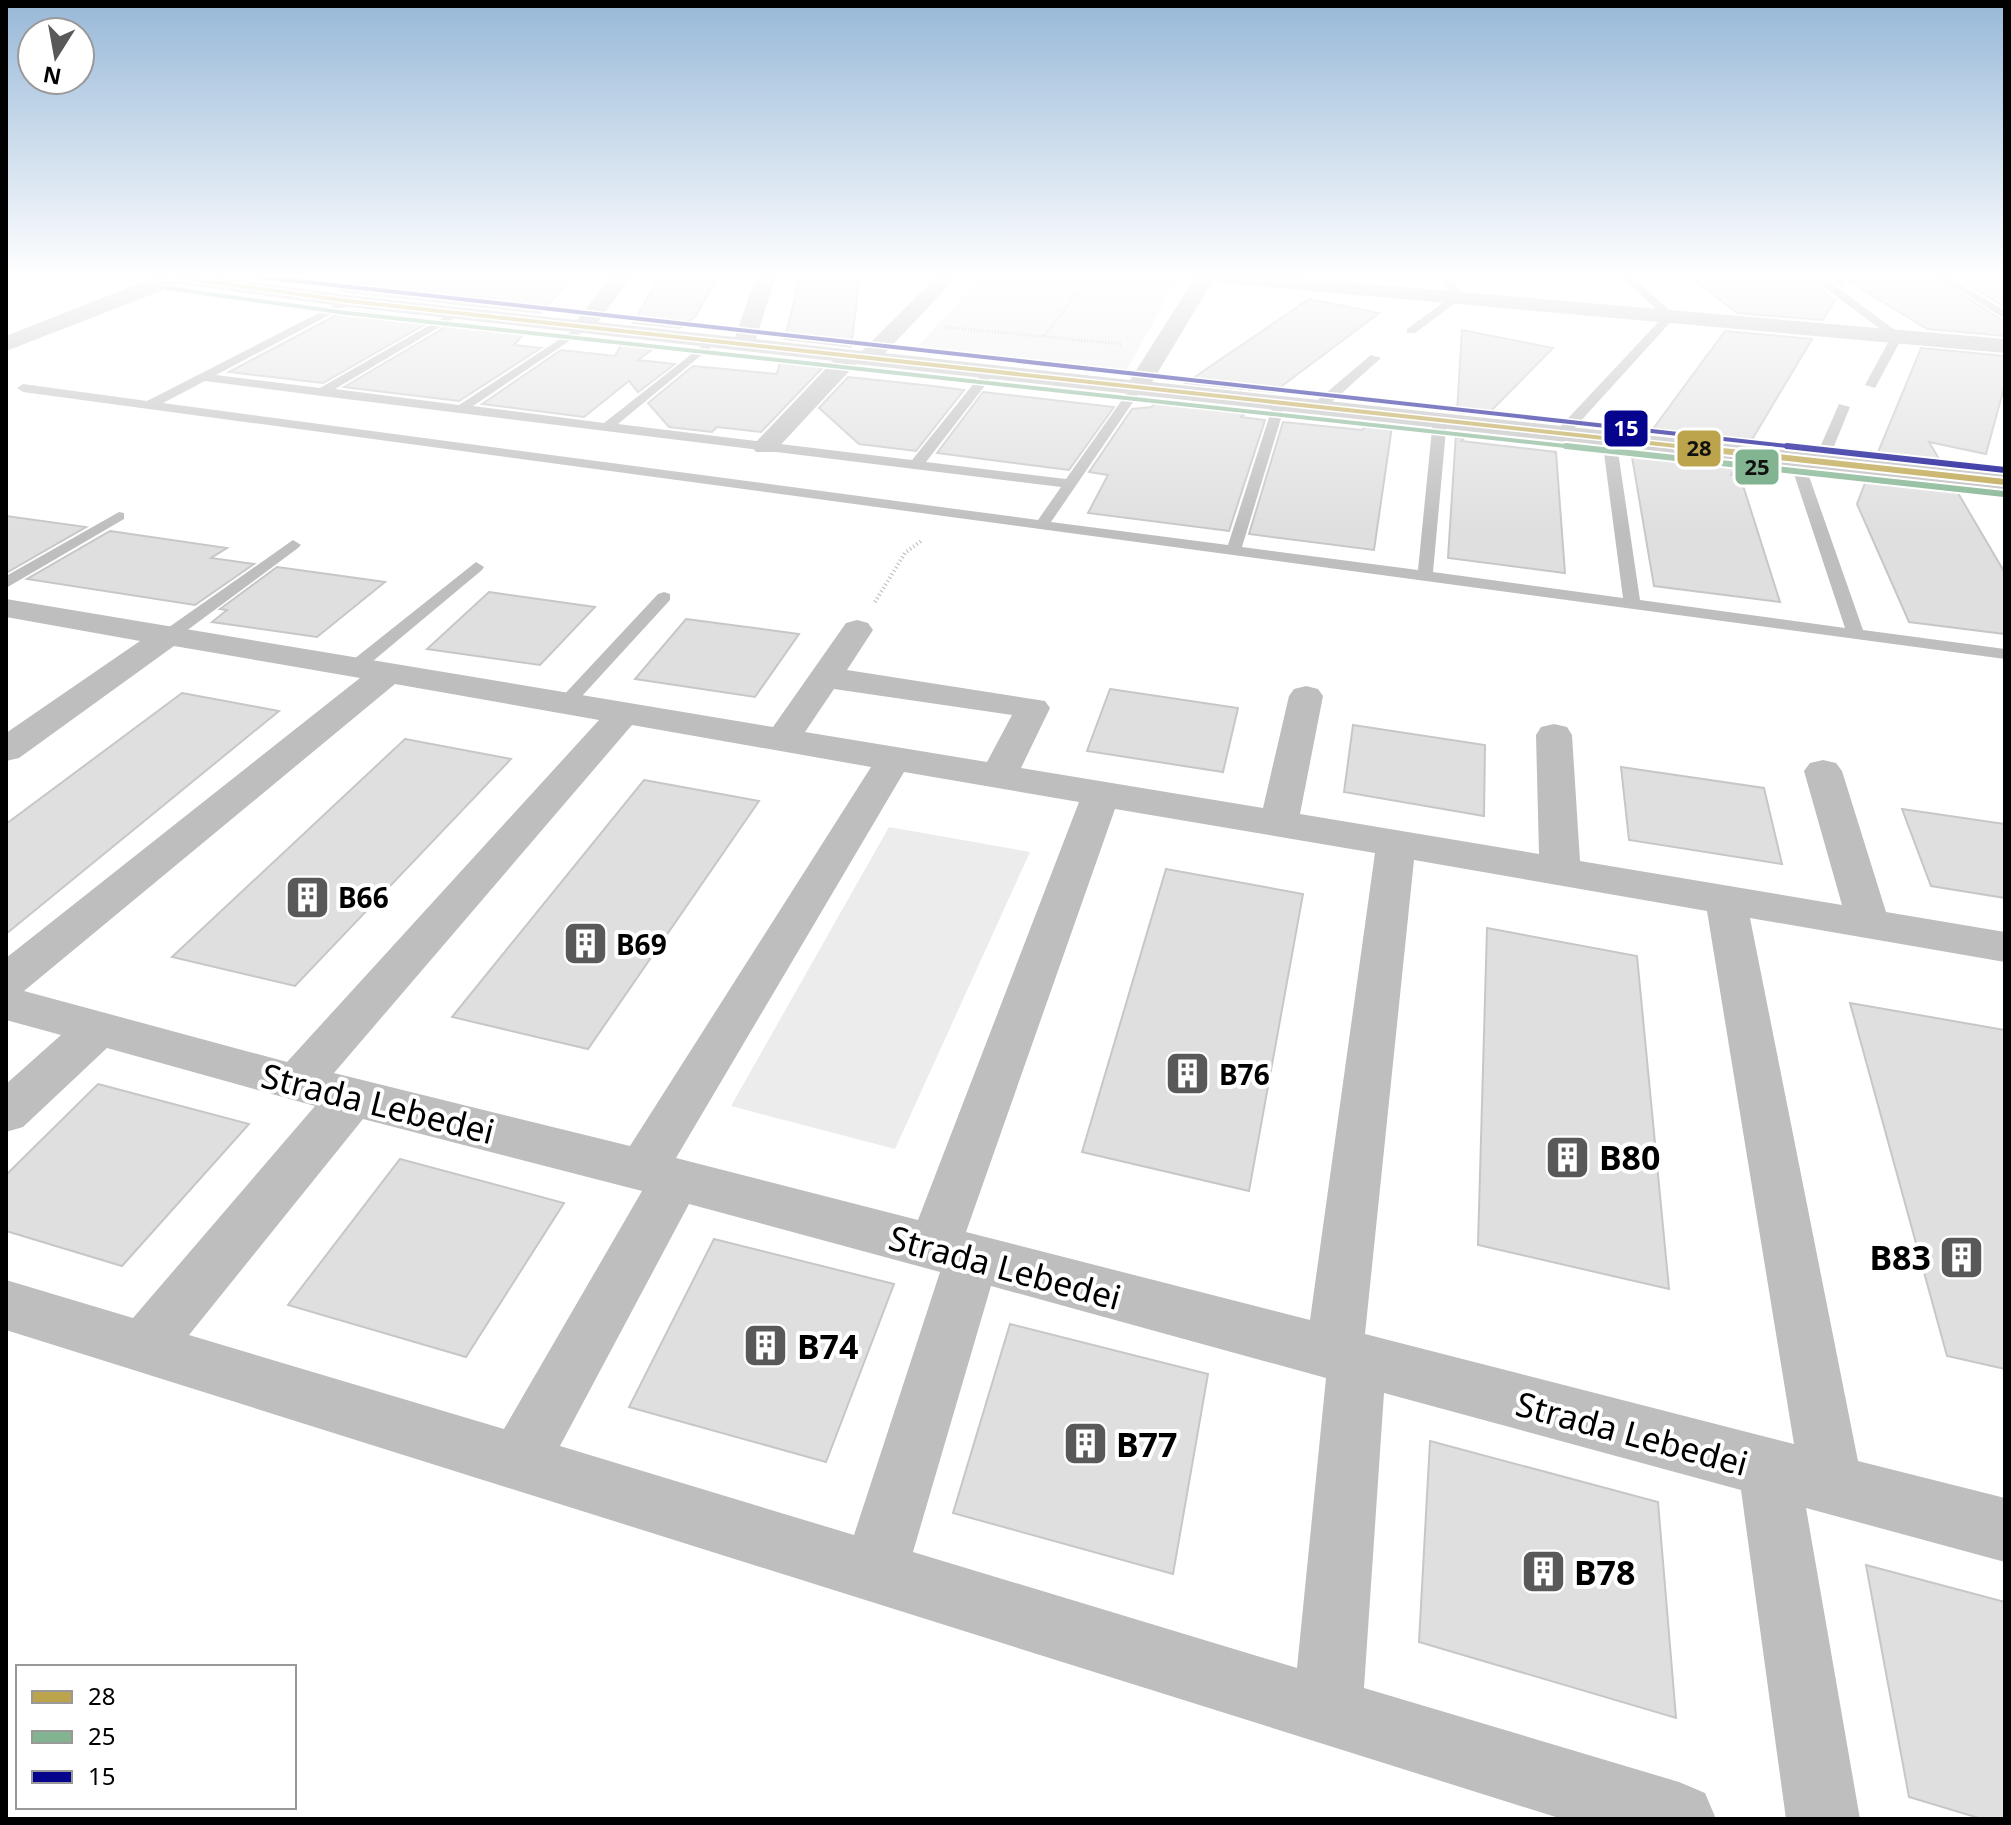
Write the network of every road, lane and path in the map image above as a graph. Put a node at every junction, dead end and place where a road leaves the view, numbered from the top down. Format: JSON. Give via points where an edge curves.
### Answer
{"nodes":[{"id":1,"x":234,"y":361,"type":"edge"},
{"id":2,"x":374,"y":361,"type":"edge"},
{"id":3,"x":532,"y":361,"type":"edge"},
{"id":4,"x":687,"y":361,"type":"edge"},
{"id":5,"x":855,"y":361,"type":"edge"},
{"id":6,"x":908,"y":361,"type":"edge"},
{"id":7,"x":1153,"y":361,"type":"edge"},
{"id":8,"x":1371,"y":361,"type":"edge"},
{"id":9,"x":1628,"y":361,"type":"edge"},
{"id":10,"x":1884,"y":361,"type":"edge"},
{"id":11,"x":991,"y":370,"type":"junction"},
{"id":12,"x":204,"y":377,"type":"junction"},
{"id":13,"x":1871,"y":385,"type":"dead end"},
{"id":14,"x":1138,"y":386,"type":"junction"},
{"id":15,"x":23,"y":388,"type":"dead end"},
{"id":16,"x":322,"y":392,"type":"junction"},
{"id":17,"x":1280,"y":402,"type":"junction"},
{"id":18,"x":151,"y":404,"type":"junction"},
{"id":19,"x":1319,"y":406,"type":"junction"},
{"id":20,"x":1844,"y":407,"type":"dead end"},
{"id":21,"x":461,"y":409,"type":"junction"},
{"id":22,"x":1440,"y":419,"type":"junction"},
{"id":23,"x":607,"y":427,"type":"junction"},
{"id":24,"x":1562,"y":433,"type":"junction"},
{"id":25,"x":1609,"y":438,"type":"junction"},
{"id":26,"x":765,"y":447,"type":"junction"},
{"id":27,"x":1809,"y":460,"type":"junction"},
{"id":28,"x":916,"y":465,"type":"junction"},
{"id":29,"x":2005,"y":482,"type":"edge"},
{"id":30,"x":1070,"y":484,"type":"junction"},
{"id":31,"x":119,"y":516,"type":"dead end"},
{"id":32,"x":1043,"y":523,"type":"junction"},
{"id":33,"x":927,"y":541,"type":"dead end"},
{"id":34,"x":293,"y":545,"type":"dead end"},
{"id":35,"x":1234,"y":549,"type":"junction"},
{"id":36,"x":476,"y":567,"type":"dead end"},
{"id":37,"x":1425,"y":575,"type":"junction"},
{"id":38,"x":6,"y":583,"type":"edge"},
{"id":39,"x":664,"y":597,"type":"dead end"},
{"id":40,"x":1632,"y":604,"type":"junction"},
{"id":41,"x":6,"y":608,"type":"edge"},
{"id":42,"x":857,"y":630,"type":"joint"},
{"id":43,"x":1856,"y":634,"type":"junction"},
{"id":44,"x":168,"y":636,"type":"junction"},
{"id":45,"x":2005,"y":654,"type":"edge"},
{"id":46,"x":371,"y":670,"type":"junction"},
{"id":47,"x":825,"y":677,"type":"junction"},
{"id":48,"x":1306,"y":696,"type":"dead end"},
{"id":49,"x":566,"y":703,"type":"junction"},
{"id":50,"x":624,"y":713,"type":"junction"},
{"id":51,"x":1554,"y":735,"type":"dead end"},
{"id":52,"x":782,"y":740,"type":"junction"},
{"id":53,"x":6,"y":750,"type":"edge"},
{"id":54,"x":894,"y":759,"type":"junction"},
{"id":55,"x":1823,"y":771,"type":"dead end"},
{"id":56,"x":998,"y":776,"type":"junction"},
{"id":57,"x":1101,"y":794,"type":"junction"},
{"id":58,"x":1279,"y":824,"type":"junction"},
{"id":59,"x":1396,"y":844,"type":"junction"},
{"id":60,"x":1560,"y":872,"type":"junction"},
{"id":61,"x":1726,"y":900,"type":"junction"},
{"id":62,"x":1869,"y":924,"type":"junction"},
{"id":63,"x":2005,"y":947,"type":"edge"},
{"id":64,"x":6,"y":982,"type":"edge"},
{"id":65,"x":6,"y":1003,"type":"edge"},
{"id":66,"x":98,"y":1029,"type":"junction"},
{"id":67,"x":297,"y":1083,"type":"junction"},
{"id":68,"x":352,"y":1097,"type":"junction"},
{"id":69,"x":6,"y":1113,"type":"edge"},
{"id":70,"x":658,"y":1175,"type":"junction"},
{"id":71,"x":953,"y":1253,"type":"junction"},
{"id":72,"x":6,"y":1305,"type":"edge"},
{"id":73,"x":143,"y":1348,"type":"junction"},
{"id":74,"x":1346,"y":1357,"type":"junction"},
{"id":75,"x":518,"y":1463,"type":"junction"},
{"id":76,"x":1769,"y":1469,"type":"junction"},
{"id":77,"x":1832,"y":1485,"type":"junction"},
{"id":78,"x":2005,"y":1530,"type":"edge"},
{"id":79,"x":875,"y":1571,"type":"junction"},
{"id":80,"x":1328,"y":1711,"type":"junction"},
{"id":81,"x":1679,"y":1819,"type":"edge"},
{"id":82,"x":1823,"y":1819,"type":"edge"}],
"edges":[{"from":1,"to":12,"type":"lane"},
{"from":2,"to":16,"type":"lane"},
{"from":3,"to":21,"type":"lane"},
{"from":4,"to":23,"type":"lane"},
{"from":5,"to":26,"type":"street"},
{"from":6,"to":11,"type":"street"},
{"from":7,"to":14,"type":"street"},
{"from":8,"to":19,"type":"lane"},
{"from":9,"to":24,"type":"lane"},
{"from":10,"to":13,"type":"lane"},
{"from":11,"to":14,"type":"street"},
{"from":11,"to":28,"type":"lane"},
{"from":12,"to":16,"type":"lane"},
{"from":12,"to":18,"type":"lane"},
{"from":14,"to":17,"type":"street"},
{"from":14,"to":30,"type":"lane"},
{"from":15,"to":18,"type":"lane"},
{"from":16,"to":21,"type":"lane"},
{"from":17,"to":19,"type":"street"},
{"from":17,"to":35,"type":"lane"},
{"from":18,"to":32,"type":"lane"},
{"from":19,"to":22,"type":"street"},
{"from":20,"to":27,"type":"lane"},
{"from":21,"to":23,"type":"lane"},
{"from":22,"to":24,"type":"street"},
{"from":22,"to":37,"type":"lane"},
{"from":23,"to":26,"type":"lane"},
{"from":24,"to":25,"type":"street"},
{"from":25,"to":27,"type":"street"},
{"from":25,"to":40,"type":"lane"},
{"from":26,"to":28,"type":"lane"},
{"from":27,"to":29,"type":"street"},
{"from":27,"to":43,"type":"lane"},
{"from":28,"to":30,"type":"lane"},
{"from":30,"to":32,"type":"lane"},
{"from":31,"to":38,"type":"lane"},
{"from":32,"to":35,"type":"lane"},
{"from":33,"to":42,"type":"path","via":[[916,542],[905,553]]},
{"from":34,"to":44,"type":"lane"},
{"from":35,"to":37,"type":"lane"},
{"from":36,"to":46,"type":"lane"},
{"from":37,"to":40,"type":"lane"},
{"from":39,"to":49,"type":"lane"},
{"from":40,"to":43,"type":"lane"},
{"from":41,"to":44,"type":"street"},
{"from":42,"to":47,"type":"street"},
{"from":43,"to":45,"type":"lane"},
{"from":44,"to":46,"type":"street"},
{"from":44,"to":53,"type":"street"},
{"from":46,"to":49,"type":"street"},
{"from":46,"to":64,"type":"street"},
{"from":47,"to":52,"type":"street"},
{"from":47,"to":56,"type":"street","via":[[1033,708]]},
{"from":48,"to":58,"type":"street"},
{"from":49,"to":50,"type":"street"},
{"from":50,"to":52,"type":"street"},
{"from":50,"to":67,"type":"street"},
{"from":51,"to":60,"type":"street"},
{"from":52,"to":54,"type":"street"},
{"from":54,"to":56,"type":"street"},
{"from":54,"to":70,"type":"street"},
{"from":55,"to":62,"type":"street"},
{"from":56,"to":57,"type":"street"},
{"from":57,"to":58,"type":"street"},
{"from":57,"to":71,"type":"street"},
{"from":58,"to":59,"type":"street"},
{"from":59,"to":60,"type":"street"},
{"from":59,"to":74,"type":"street"},
{"from":60,"to":61,"type":"street"},
{"from":61,"to":62,"type":"street"},
{"from":61,"to":77,"type":"street"},
{"from":62,"to":63,"type":"street"},
{"from":65,"to":66,"type":"street","name":"Strada Lebedei"},
{"from":66,"to":67,"type":"street","name":"Strada Lebedei"},
{"from":66,"to":69,"type":"street"},
{"from":67,"to":68,"type":"street","name":"Strada Lebedei"},
{"from":68,"to":70,"type":"street","name":"Strada Lebedei"},
{"from":68,"to":73,"type":"street"},
{"from":70,"to":71,"type":"street","name":"Strada Lebedei"},
{"from":70,"to":75,"type":"street"},
{"from":71,"to":74,"type":"street","name":"Strada Lebedei"},
{"from":71,"to":79,"type":"street"},
{"from":72,"to":73,"type":"street"},
{"from":73,"to":75,"type":"street"},
{"from":74,"to":76,"type":"street","name":"Strada Lebedei"},
{"from":74,"to":80,"type":"street"},
{"from":75,"to":79,"type":"street"},
{"from":76,"to":77,"type":"street","name":"Strada Lebedei"},
{"from":76,"to":82,"type":"street"},
{"from":77,"to":78,"type":"street","name":"Strada Lebedei"},
{"from":79,"to":80,"type":"street"},
{"from":80,"to":81,"type":"street"}]}
